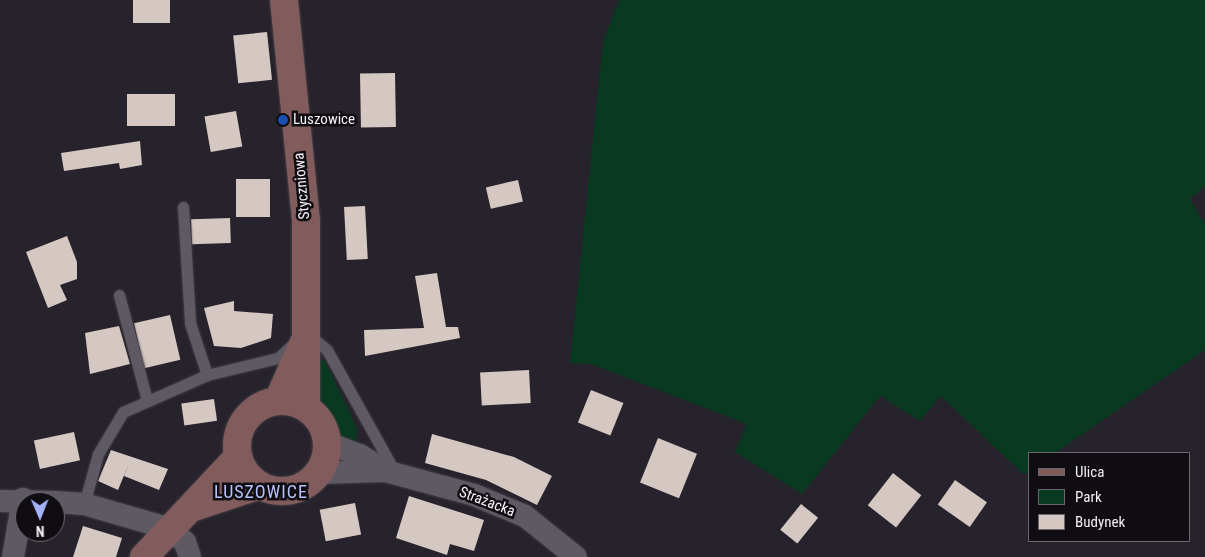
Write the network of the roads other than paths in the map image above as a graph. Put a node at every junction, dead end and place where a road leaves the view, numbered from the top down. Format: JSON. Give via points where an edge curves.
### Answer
{"nodes":[{"id":1,"x":284,"y":0,"type":"edge"},
{"id":2,"x":183,"y":207,"type":"dead end"},
{"id":3,"x":119,"y":295,"type":"dead end"},
{"id":4,"x":305,"y":337,"type":"junction"},
{"id":5,"x":207,"y":375,"type":"junction"},
{"id":6,"x":148,"y":400,"type":"junction"},
{"id":7,"x":278,"y":401,"type":"junction"},
{"id":8,"x":306,"y":407,"type":"junction"},
{"id":9,"x":328,"y":443,"type":"junction"},
{"id":10,"x":237,"y":458,"type":"junction"},
{"id":11,"x":390,"y":472,"type":"junction"},
{"id":12,"x":319,"y":473,"type":"junction"},
{"id":13,"x":258,"y":486,"type":"junction"},
{"id":14,"x":15,"y":500,"type":"edge"},
{"id":15,"x":0,"y":501,"type":"edge"},
{"id":16,"x":65,"y":503,"type":"edge"},
{"id":17,"x":84,"y":504,"type":"junction"},
{"id":18,"x":191,"y":508,"type":"junction"},
{"id":19,"x":167,"y":528,"type":"junction"},
{"id":20,"x":16,"y":542,"type":"edge"},
{"id":21,"x":13,"y":557,"type":"edge"},
{"id":22,"x":144,"y":557,"type":"edge"},
{"id":23,"x":190,"y":557,"type":"edge"},
{"id":24,"x":576,"y":557,"type":"edge"}],
"edges":[{"from":1,"to":4,"type":"street","name":"Styczniowa","via":[[306,222]]},
{"from":2,"to":5,"type":"lane","via":[[190,323]]},
{"from":3,"to":6,"type":"lane"},
{"from":4,"to":5,"type":"lane","via":[[278,358]]},
{"from":4,"to":7,"type":"street","name":"Styczniowa"},
{"from":4,"to":8,"type":"street","name":"Styczniowa"},
{"from":4,"to":11,"type":"lane","via":[[326,350]]},
{"from":5,"to":6,"type":"lane"},
{"from":6,"to":17,"type":"lane","via":[[123,412],[98,454]]},
{"from":7,"to":8,"type":"street"},
{"from":7,"to":10,"type":"street","via":[[253,410],[244,420],[238,432]]},
{"from":8,"to":9,"type":"street","via":[[324,429]]},
{"from":9,"to":11,"type":"street","name":"Strażacka","via":[[360,455]]},
{"from":9,"to":12,"type":"street"},
{"from":10,"to":13,"type":"street","via":[[245,474]]},
{"from":10,"to":18,"type":"street"},
{"from":11,"to":12,"type":"street","name":"Strażacka"},
{"from":11,"to":24,"type":"street","name":"Strażacka","via":[[474,495],[525,516]]},
{"from":12,"to":13,"type":"street","via":[[302,488],[280,492]]},
{"from":13,"to":18,"type":"street"},
{"from":14,"to":15,"type":"street"},
{"from":16,"to":17,"type":"street"},
{"from":17,"to":19,"type":"street"},
{"from":18,"to":19,"type":"street"},
{"from":19,"to":22,"type":"street"},
{"from":19,"to":23,"type":"street","via":[[185,542]]},
{"from":20,"to":21,"type":"street"}]}
